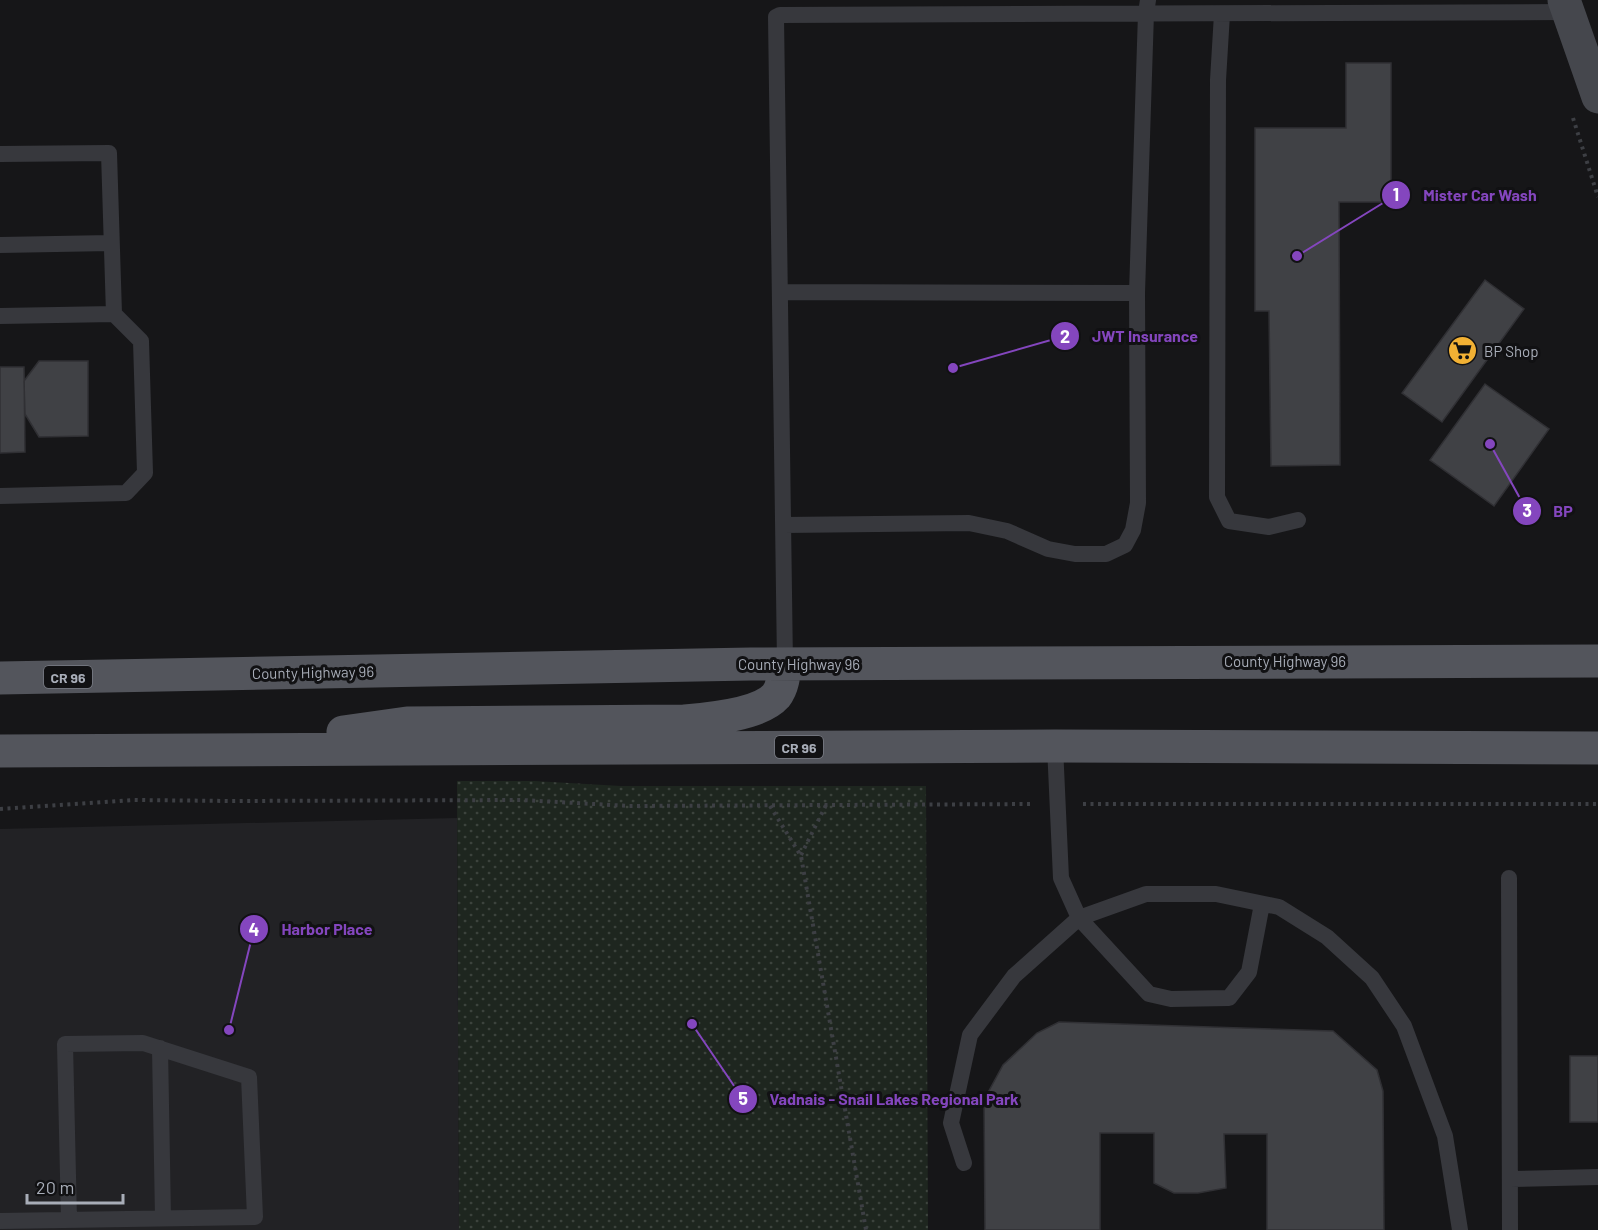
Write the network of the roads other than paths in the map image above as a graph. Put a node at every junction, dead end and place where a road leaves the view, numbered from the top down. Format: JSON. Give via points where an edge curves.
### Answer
{"nodes":[{"id":1,"x":1476,"y":6,"type":"edge"},
{"id":2,"x":1566,"y":6,"type":"edge"},
{"id":3,"x":1147,"y":7,"type":"edge"},
{"id":4,"x":1233,"y":9,"type":"edge"},
{"id":5,"x":1598,"y":97,"type":"edge"},
{"id":6,"x":0,"y":154,"type":"edge"},
{"id":7,"x":111,"y":243,"type":"junction"},
{"id":8,"x":0,"y":245,"type":"edge"},
{"id":9,"x":780,"y":292,"type":"junction"},
{"id":10,"x":1137,"y":293,"type":"junction"},
{"id":11,"x":114,"y":314,"type":"junction"},
{"id":12,"x":0,"y":316,"type":"edge"},
{"id":13,"x":0,"y":496,"type":"edge"},
{"id":14,"x":1298,"y":520,"type":"dead end"},
{"id":15,"x":784,"y":525,"type":"junction"},
{"id":16,"x":1598,"y":646,"type":"edge"},
{"id":17,"x":1555,"y":661,"type":"junction"},
{"id":18,"x":1598,"y":661,"type":"edge"},
{"id":19,"x":784,"y":664,"type":"junction"},
{"id":20,"x":0,"y":678,"type":"edge"},
{"id":21,"x":1055,"y":746,"type":"junction"},
{"id":22,"x":1598,"y":748,"type":"edge"},
{"id":23,"x":225,"y":750,"type":"junction"},
{"id":24,"x":0,"y":751,"type":"edge"},
{"id":25,"x":1509,"y":878,"type":"dead end"},
{"id":26,"x":1262,"y":904,"type":"junction"},
{"id":27,"x":1079,"y":918,"type":"junction"},
{"id":28,"x":160,"y":1048,"type":"junction"},
{"id":29,"x":964,"y":1163,"type":"dead end"},
{"id":30,"x":1598,"y":1177,"type":"edge"},
{"id":31,"x":1510,"y":1179,"type":"junction"},
{"id":32,"x":163,"y":1218,"type":"junction"},
{"id":33,"x":69,"y":1220,"type":"junction"},
{"id":34,"x":0,"y":1221,"type":"edge"},
{"id":35,"x":1460,"y":1230,"type":"edge"},
{"id":36,"x":1510,"y":1230,"type":"edge"}],
"edges":[{"from":1,"to":2,"type":"lane"},
{"from":1,"to":4,"type":"lane"},
{"from":2,"to":5,"type":"main road"},
{"from":3,"to":4,"type":"lane"},
{"from":3,"to":9,"type":"lane","via":[[776,17]]},
{"from":3,"to":10,"type":"lane"},
{"from":4,"to":14,"type":"lane","via":[[1218,80],[1217,497],[1229,521],[1269,527]]},
{"from":6,"to":7,"type":"lane","via":[[109,153]]},
{"from":7,"to":8,"type":"lane"},
{"from":7,"to":11,"type":"lane"},
{"from":9,"to":10,"type":"lane"},
{"from":9,"to":15,"type":"lane"},
{"from":10,"to":15,"type":"lane","via":[[1138,503],[1133,530],[1125,545],[1106,554],[1074,554],[1048,549],[1007,531],[969,523]]},
{"from":11,"to":12,"type":"lane"},
{"from":11,"to":13,"type":"lane","via":[[141,341],[145,473],[126,493]]},
{"from":15,"to":19,"type":"lane"},
{"from":16,"to":17,"type":"main road"},
{"from":17,"to":18,"type":"main road","name":"County Highway 96","number":"CR 96"},
{"from":17,"to":19,"type":"main road","name":"County Highway 96","number":"CR 96"},
{"from":19,"to":20,"type":"main road","name":"County Highway 96","number":"CR 96"},
{"from":19,"to":23,"type":"main road","via":[[783,681],[775,697],[753,710],[722,718],[407,723]]},
{"from":21,"to":22,"type":"main road","number":"CR 96"},
{"from":21,"to":23,"type":"main road","number":"CR 96"},
{"from":21,"to":27,"type":"lane","via":[[1061,878]]},
{"from":23,"to":24,"type":"main road","number":"CR 96"},
{"from":25,"to":31,"type":"lane"},
{"from":26,"to":27,"type":"lane","via":[[1215,894],[1146,894]]},
{"from":26,"to":27,"type":"lane","via":[[1249,972],[1229,998],[1171,999],[1149,994]]},
{"from":26,"to":35,"type":"lane","via":[[1279,907],[1327,937],[1372,978],[1404,1026],[1445,1136]]},
{"from":27,"to":29,"type":"lane","via":[[1014,976],[970,1035],[951,1123]]},
{"from":28,"to":32,"type":"lane"},
{"from":28,"to":32,"type":"lane","via":[[249,1077],[255,1217]]},
{"from":28,"to":33,"type":"lane","via":[[143,1042],[65,1044]]},
{"from":30,"to":31,"type":"lane"},
{"from":31,"to":36,"type":"lane"},
{"from":32,"to":33,"type":"lane"},
{"from":33,"to":34,"type":"lane"}]}
